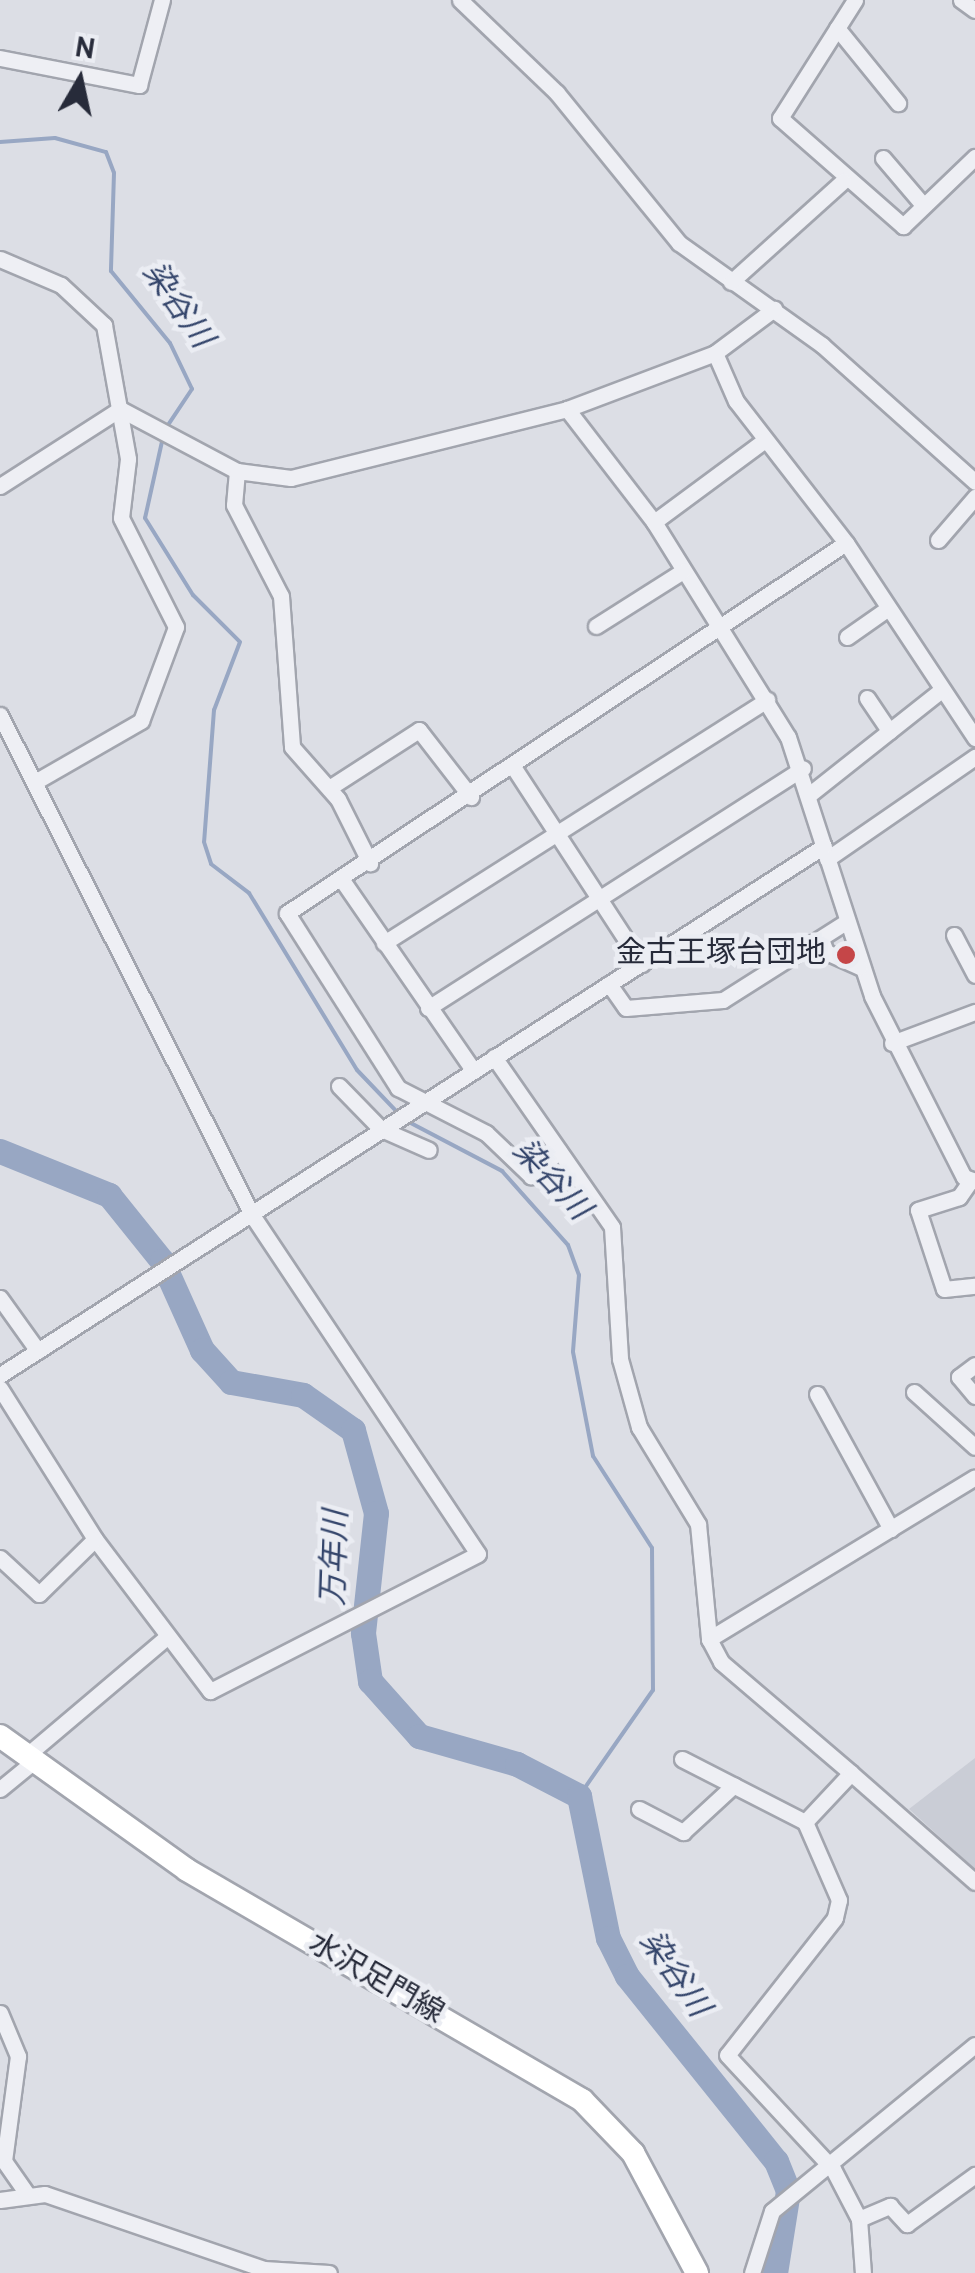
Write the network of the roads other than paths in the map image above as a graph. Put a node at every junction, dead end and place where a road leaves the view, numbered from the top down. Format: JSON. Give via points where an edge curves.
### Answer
{"nodes":[{"id":1,"x":162,"y":0,"type":"edge"},
{"id":2,"x":460,"y":0,"type":"edge"},
{"id":3,"x":855,"y":0,"type":"edge"},
{"id":4,"x":961,"y":0,"type":"edge"},
{"id":5,"x":975,"y":10,"type":"edge"},
{"id":6,"x":837,"y":28,"type":"junction"},
{"id":7,"x":0,"y":58,"type":"edge"},
{"id":8,"x":898,"y":102,"type":"dead end"},
{"id":9,"x":975,"y":157,"type":"edge"},
{"id":10,"x":883,"y":158,"type":"dead end"},
{"id":11,"x":842,"y":182,"type":"junction"},
{"id":12,"x":924,"y":206,"type":"junction"},
{"id":13,"x":0,"y":259,"type":"edge"},
{"id":14,"x":731,"y":282,"type":"junction"},
{"id":15,"x":774,"y":309,"type":"junction"},
{"id":16,"x":715,"y":353,"type":"junction"},
{"id":17,"x":120,"y":409,"type":"junction"},
{"id":18,"x":567,"y":409,"type":"junction"},
{"id":19,"x":765,"y":440,"type":"junction"},
{"id":20,"x":237,"y":471,"type":"junction"},
{"id":21,"x":975,"y":482,"type":"edge"},
{"id":22,"x":0,"y":486,"type":"edge"},
{"id":23,"x":975,"y":497,"type":"edge"},
{"id":24,"x":654,"y":522,"type":"junction"},
{"id":25,"x":938,"y":540,"type":"dead end"},
{"id":26,"x":846,"y":544,"type":"junction"},
{"id":27,"x":684,"y":570,"type":"junction"},
{"id":28,"x":887,"y":608,"type":"junction"},
{"id":29,"x":596,"y":626,"type":"dead end"},
{"id":30,"x":724,"y":631,"type":"junction"},
{"id":31,"x":847,"y":637,"type":"dead end"},
{"id":32,"x":941,"y":690,"type":"junction"},
{"id":33,"x":867,"y":698,"type":"dead end"},
{"id":34,"x":768,"y":700,"type":"junction"},
{"id":35,"x":975,"y":702,"type":"edge"},
{"id":36,"x":959,"y":713,"type":"junction"},
{"id":37,"x":0,"y":715,"type":"edge"},
{"id":38,"x":889,"y":731,"type":"junction"},
{"id":39,"x":975,"y":738,"type":"edge"},
{"id":40,"x":975,"y":757,"type":"edge"},
{"id":41,"x":514,"y":768,"type":"junction"},
{"id":42,"x":803,"y":768,"type":"junction"},
{"id":43,"x":35,"y":782,"type":"junction"},
{"id":44,"x":329,"y":788,"type":"junction"},
{"id":45,"x":810,"y":794,"type":"junction"},
{"id":46,"x":472,"y":796,"type":"junction"},
{"id":47,"x":560,"y":835,"type":"junction"},
{"id":48,"x":826,"y":852,"type":"junction"},
{"id":49,"x":370,"y":863,"type":"junction"},
{"id":50,"x":342,"y":880,"type":"junction"},
{"id":51,"x":599,"y":898,"type":"junction"},
{"id":52,"x":846,"y":922,"type":"junction"},
{"id":53,"x":954,"y":935,"type":"dead end"},
{"id":54,"x":822,"y":939,"type":"junction"},
{"id":55,"x":384,"y":944,"type":"junction"},
{"id":56,"x":642,"y":964,"type":"junction"},
{"id":57,"x":860,"y":967,"type":"junction"},
{"id":58,"x":975,"y":975,"type":"edge"},
{"id":59,"x":609,"y":984,"type":"junction"},
{"id":60,"x":428,"y":1008,"type":"junction"},
{"id":61,"x":975,"y":1012,"type":"edge"},
{"id":62,"x":892,"y":1043,"type":"junction"},
{"id":63,"x":494,"y":1058,"type":"junction"},
{"id":64,"x":474,"y":1071,"type":"junction"},
{"id":65,"x":339,"y":1086,"type":"dead end"},
{"id":66,"x":415,"y":1107,"type":"junction"},
{"id":67,"x":387,"y":1125,"type":"junction"},
{"id":68,"x":429,"y":1150,"type":"dead end"},
{"id":69,"x":559,"y":1151,"type":"junction"},
{"id":70,"x":973,"y":1180,"type":"edge"},
{"id":71,"x":252,"y":1216,"type":"junction"},
{"id":72,"x":975,"y":1286,"type":"edge"},
{"id":73,"x":0,"y":1298,"type":"edge"},
{"id":74,"x":38,"y":1350,"type":"junction"},
{"id":75,"x":975,"y":1365,"type":"edge"},
{"id":76,"x":0,"y":1376,"type":"edge"},
{"id":77,"x":0,"y":1388,"type":"edge"},
{"id":78,"x":914,"y":1392,"type":"dead end"},
{"id":79,"x":818,"y":1394,"type":"dead end"},
{"id":80,"x":975,"y":1396,"type":"edge"},
{"id":81,"x":975,"y":1447,"type":"edge"},
{"id":82,"x":975,"y":1477,"type":"edge"},
{"id":83,"x":891,"y":1530,"type":"junction"},
{"id":84,"x":95,"y":1538,"type":"junction"},
{"id":85,"x":0,"y":1558,"type":"edge"},
{"id":86,"x":167,"y":1638,"type":"junction"},
{"id":87,"x":708,"y":1639,"type":"junction"},
{"id":88,"x":0,"y":1736,"type":"edge"},
{"id":89,"x":30,"y":1759,"type":"junction"},
{"id":90,"x":682,"y":1759,"type":"dead end"},
{"id":91,"x":852,"y":1773,"type":"junction"},
{"id":92,"x":734,"y":1786,"type":"junction"},
{"id":93,"x":0,"y":1790,"type":"edge"},
{"id":94,"x":639,"y":1810,"type":"dead end"},
{"id":95,"x":804,"y":1822,"type":"junction"},
{"id":96,"x":975,"y":1882,"type":"edge"},
{"id":97,"x":0,"y":2012,"type":"edge"},
{"id":98,"x":975,"y":2045,"type":"edge"},
{"id":99,"x":834,"y":2169,"type":"junction"},
{"id":100,"x":975,"y":2174,"type":"edge"},
{"id":101,"x":26,"y":2192,"type":"junction"},
{"id":102,"x":0,"y":2200,"type":"edge"},
{"id":103,"x":859,"y":2220,"type":"junction"},
{"id":104,"x":264,"y":2271,"type":"edge"},
{"id":105,"x":329,"y":2273,"type":"edge"},
{"id":106,"x":697,"y":2273,"type":"edge"},
{"id":107,"x":752,"y":2273,"type":"edge"},
{"id":108,"x":863,"y":2273,"type":"edge"}],
"edges":[{"from":1,"to":7,"type":"street","via":[[140,85]]},
{"from":2,"to":14,"type":"street","via":[[557,93],[657,221]]},
{"from":3,"to":6,"type":"street"},
{"from":4,"to":5,"type":"street"},
{"from":6,"to":8,"type":"street"},
{"from":6,"to":11,"type":"street","via":[[780,118]]},
{"from":9,"to":12,"type":"street"},
{"from":10,"to":12,"type":"street"},
{"from":11,"to":12,"type":"street","via":[[903,226]]},
{"from":11,"to":14,"type":"street"},
{"from":13,"to":17,"type":"street","via":[[61,285],[98,315]]},
{"from":14,"to":15,"type":"street"},
{"from":15,"to":16,"type":"street"},
{"from":15,"to":21,"type":"street"},
{"from":16,"to":18,"type":"street"},
{"from":16,"to":19,"type":"street"},
{"from":17,"to":20,"type":"street"},
{"from":17,"to":22,"type":"street"},
{"from":17,"to":43,"type":"street","via":[[128,459],[121,518],[174,634],[141,721]]},
{"from":18,"to":20,"type":"street","via":[[291,478]]},
{"from":18,"to":24,"type":"street"},
{"from":19,"to":24,"type":"street"},
{"from":19,"to":26,"type":"street"},
{"from":20,"to":44,"type":"street","via":[[234,505],[281,596],[292,747]]},
{"from":23,"to":25,"type":"street"},
{"from":24,"to":27,"type":"street"},
{"from":26,"to":28,"type":"street"},
{"from":26,"to":30,"type":"street"},
{"from":27,"to":29,"type":"street"},
{"from":27,"to":30,"type":"street"},
{"from":28,"to":31,"type":"street"},
{"from":28,"to":32,"type":"street"},
{"from":30,"to":34,"type":"street"},
{"from":30,"to":41,"type":"street"},
{"from":32,"to":36,"type":"street"},
{"from":32,"to":38,"type":"street"},
{"from":33,"to":38,"type":"street"},
{"from":34,"to":42,"type":"street"},
{"from":34,"to":47,"type":"street"},
{"from":35,"to":36,"type":"street"},
{"from":36,"to":39,"type":"street"},
{"from":37,"to":43,"type":"street"},
{"from":38,"to":45,"type":"street"},
{"from":40,"to":48,"type":"street"},
{"from":41,"to":46,"type":"street"},
{"from":41,"to":47,"type":"street"},
{"from":42,"to":45,"type":"street"},
{"from":42,"to":51,"type":"street"},
{"from":43,"to":71,"type":"street"},
{"from":44,"to":46,"type":"street","via":[[419,730]]},
{"from":44,"to":49,"type":"street"},
{"from":45,"to":48,"type":"street"},
{"from":46,"to":49,"type":"street"},
{"from":47,"to":51,"type":"street"},
{"from":47,"to":55,"type":"street"},
{"from":48,"to":52,"type":"street"},
{"from":48,"to":56,"type":"street"},
{"from":49,"to":50,"type":"street"},
{"from":50,"to":55,"type":"street"},
{"from":50,"to":66,"type":"street","via":[[288,914],[384,1072]]},
{"from":51,"to":56,"type":"street"},
{"from":51,"to":60,"type":"street"},
{"from":52,"to":54,"type":"street"},
{"from":52,"to":57,"type":"street"},
{"from":53,"to":58,"type":"street"},
{"from":54,"to":57,"type":"street","via":[[826,952]]},
{"from":54,"to":59,"type":"street","via":[[723,1000],[626,1008]]},
{"from":55,"to":60,"type":"street"},
{"from":56,"to":59,"type":"street"},
{"from":57,"to":62,"type":"street"},
{"from":59,"to":63,"type":"street"},
{"from":60,"to":64,"type":"street"},
{"from":61,"to":62,"type":"street"},
{"from":62,"to":70,"type":"street"},
{"from":63,"to":64,"type":"street"},
{"from":63,"to":69,"type":"street"},
{"from":64,"to":66,"type":"street"},
{"from":65,"to":67,"type":"street"},
{"from":66,"to":67,"type":"street"},
{"from":66,"to":69,"type":"street","via":[[478,1128],[531,1176]]},
{"from":67,"to":68,"type":"street"},
{"from":67,"to":71,"type":"street"},
{"from":69,"to":87,"type":"street","via":[[612,1227],[620,1359],[638,1426],[698,1524]]},
{"from":70,"to":72,"type":"street","via":[[959,1197],[918,1210],[944,1290]]},
{"from":71,"to":74,"type":"street"},
{"from":71,"to":86,"type":"street","via":[[478,1554],[210,1691]]},
{"from":73,"to":74,"type":"street"},
{"from":74,"to":76,"type":"street"},
{"from":75,"to":80,"type":"street","via":[[959,1377]]},
{"from":77,"to":84,"type":"street"},
{"from":78,"to":81,"type":"street"},
{"from":79,"to":83,"type":"street"},
{"from":82,"to":83,"type":"street"},
{"from":83,"to":87,"type":"street"},
{"from":84,"to":85,"type":"street","via":[[38,1594]]},
{"from":84,"to":86,"type":"street"},
{"from":86,"to":89,"type":"street"},
{"from":87,"to":91,"type":"street","via":[[721,1662]]},
{"from":88,"to":89,"type":"main road","name":"水沢足門線"},
{"from":89,"to":93,"type":"street"},
{"from":89,"to":106,"type":"main road","name":"水沢足門線","via":[[215,1888],[582,2100],[633,2153]]},
{"from":90,"to":92,"type":"street"},
{"from":91,"to":95,"type":"street"},
{"from":91,"to":96,"type":"street"},
{"from":92,"to":94,"type":"street","via":[[683,1832]]},
{"from":92,"to":95,"type":"street"},
{"from":95,"to":99,"type":"street","via":[[835,1888],[835,1918],[792,1962],[728,2064]]},
{"from":97,"to":101,"type":"street","via":[[18,2056],[4,2162]]},
{"from":98,"to":99,"type":"street"},
{"from":99,"to":103,"type":"street"},
{"from":99,"to":107,"type":"street","via":[[772,2210]]},
{"from":100,"to":103,"type":"street","via":[[907,2224],[890,2206]]},
{"from":101,"to":102,"type":"street"},
{"from":101,"to":104,"type":"street"},
{"from":103,"to":108,"type":"street"},
{"from":104,"to":105,"type":"street"}]}
